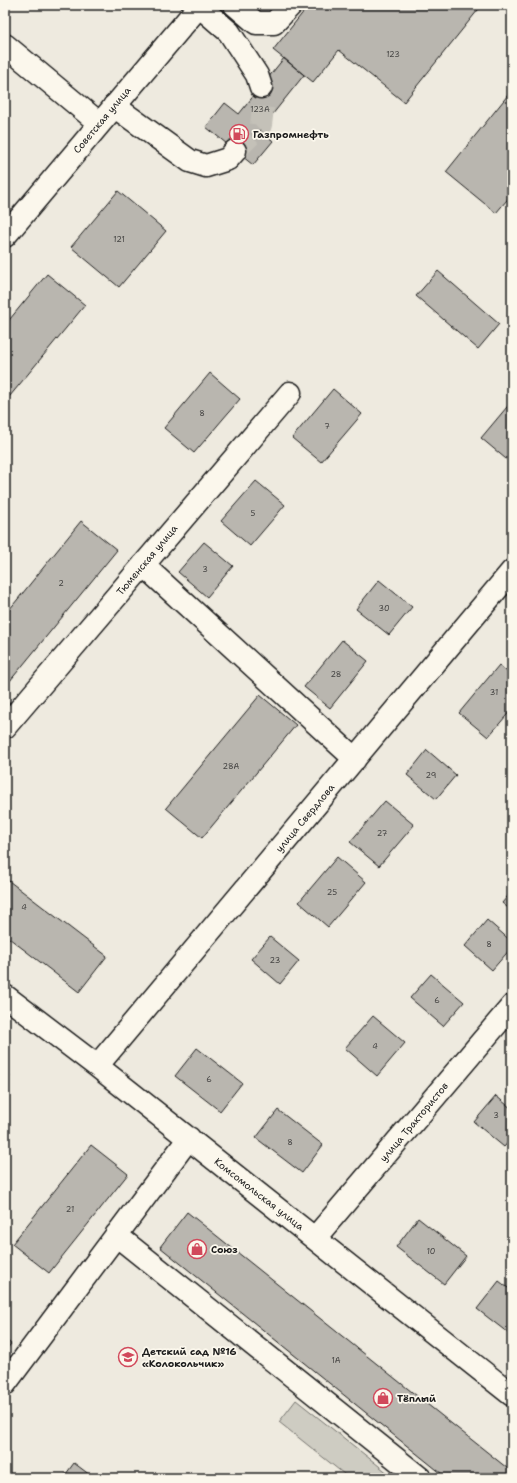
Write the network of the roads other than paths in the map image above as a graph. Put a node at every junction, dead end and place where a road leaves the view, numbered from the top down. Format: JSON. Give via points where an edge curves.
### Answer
{"nodes":[{"id":1,"x":235,"y":5,"type":"edge"},
{"id":2,"x":291,"y":5,"type":"edge"},
{"id":3,"x":199,"y":6,"type":"edge"},
{"id":4,"x":5,"y":45,"type":"edge"},
{"id":5,"x":261,"y":87,"type":"tunnel mouth"},
{"id":6,"x":114,"y":106,"type":"junction"},
{"id":7,"x":99,"y":123,"type":"junction"},
{"id":8,"x":236,"y":151,"type":"tunnel mouth"},
{"id":9,"x":5,"y":236,"type":"edge"},
{"id":10,"x":290,"y":393,"type":"dead end"},
{"id":11,"x":143,"y":565,"type":"junction"},
{"id":12,"x":512,"y":571,"type":"edge"},
{"id":13,"x":5,"y":728,"type":"edge"},
{"id":14,"x":355,"y":759,"type":"junction"},
{"id":15,"x":5,"y":996,"type":"edge"},
{"id":16,"x":512,"y":1006,"type":"edge"},
{"id":17,"x":97,"y":1066,"type":"junction"},
{"id":18,"x":189,"y":1138,"type":"junction"},
{"id":19,"x":116,"y":1235,"type":"junction"},
{"id":20,"x":315,"y":1238,"type":"junction"},
{"id":21,"x":5,"y":1384,"type":"edge"},
{"id":22,"x":512,"y":1395,"type":"edge"},
{"id":23,"x":420,"y":1478,"type":"edge"}],
"edges":[{"from":1,"to":2,"type":"street","via":[[256,23],[274,23]]},
{"from":3,"to":5,"type":"street","via":[[229,32],[257,75]]},
{"from":3,"to":6,"type":"street","name":"Советская улица"},
{"from":4,"to":7,"type":"street"},
{"from":6,"to":7,"type":"street","name":"Советская улица"},
{"from":6,"to":8,"type":"street","via":[[190,161],[206,166],[228,159]]},
{"from":7,"to":9,"type":"street","name":"Советская улица"},
{"from":10,"to":11,"type":"street","name":"Тюменская улица"},
{"from":11,"to":13,"type":"street","name":"Тюменская улица"},
{"from":11,"to":14,"type":"street"},
{"from":12,"to":14,"type":"street","name":"улица Свердлова"},
{"from":14,"to":17,"type":"street","name":"улица Свердлова"},
{"from":15,"to":17,"type":"street","name":"Комсомольская улица"},
{"from":16,"to":20,"type":"street","name":"улица Трактористов"},
{"from":17,"to":18,"type":"street","name":"Комсомольская улица"},
{"from":18,"to":19,"type":"street"},
{"from":18,"to":20,"type":"street","name":"Комсомольская улица"},
{"from":19,"to":21,"type":"street"},
{"from":19,"to":23,"type":"street"},
{"from":20,"to":22,"type":"street","name":"Комсомольская улица"}]}
